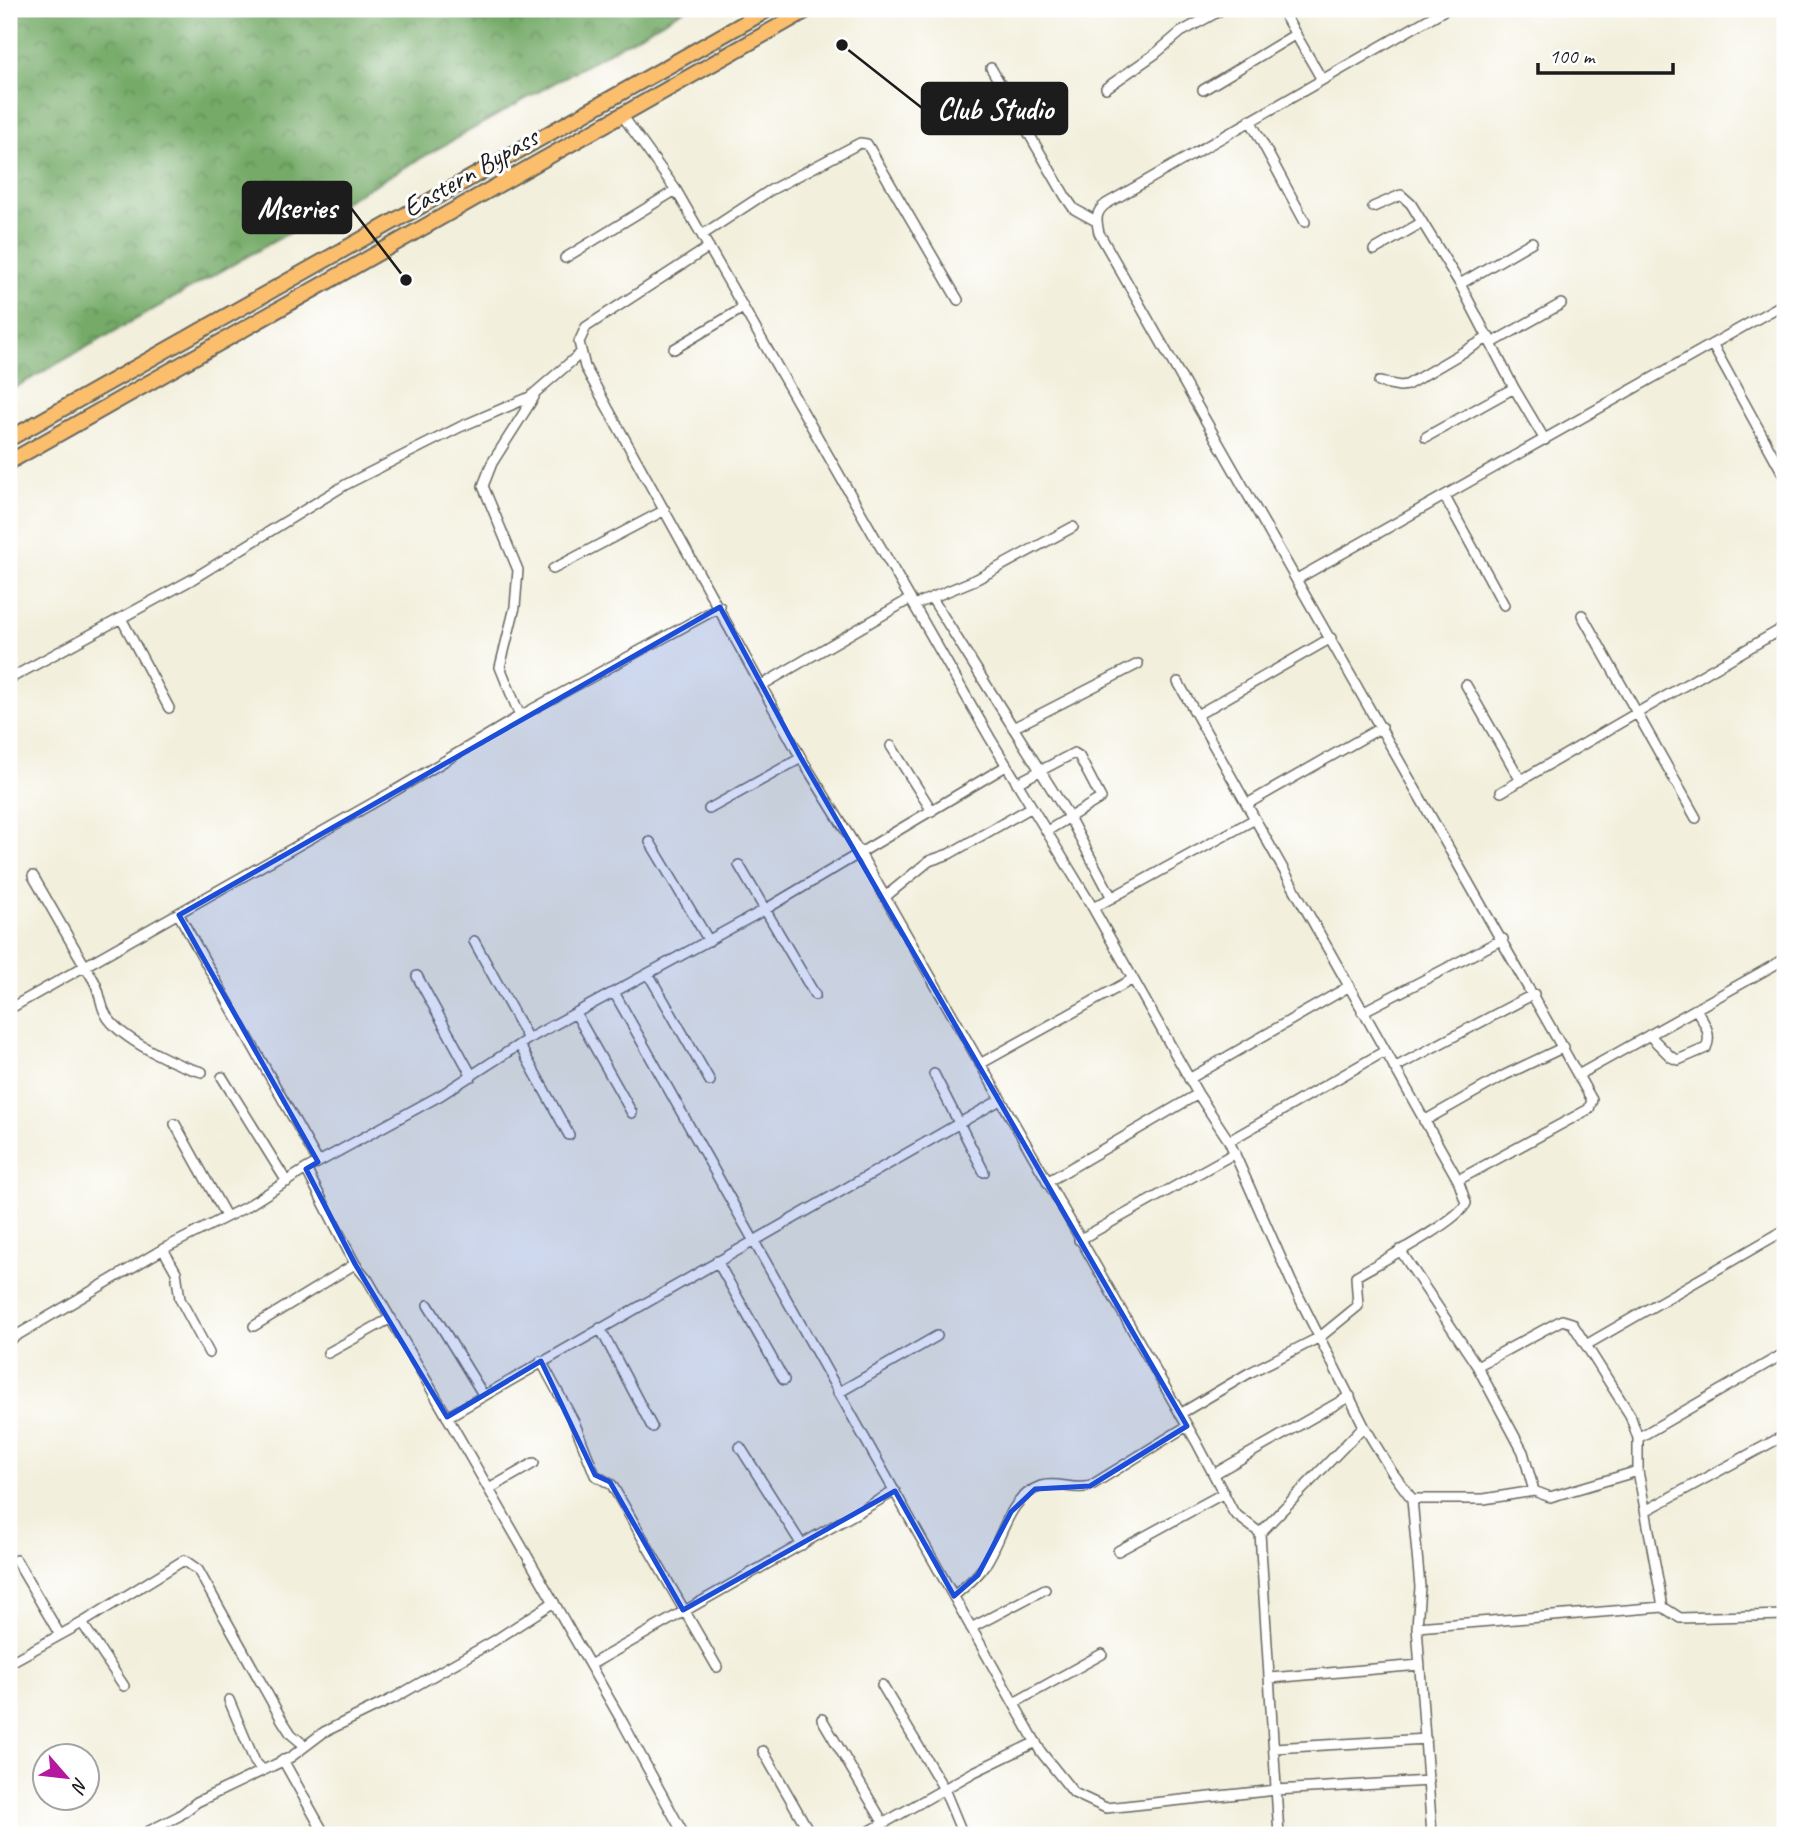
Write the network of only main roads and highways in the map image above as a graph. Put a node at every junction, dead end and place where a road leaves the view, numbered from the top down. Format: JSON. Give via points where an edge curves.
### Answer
{"nodes":[{"id":1,"x":769,"y":9,"type":"edge"},
{"id":2,"x":809,"y":9,"type":"edge"},
{"id":3,"x":169,"y":350,"type":"junction"},
{"id":4,"x":177,"y":367,"type":"junction"},
{"id":5,"x":9,"y":439,"type":"edge"},
{"id":6,"x":9,"y":462,"type":"edge"}],
"edges":[{"from":1,"to":3,"type":"main road","name":"Eastern Bypass"},
{"from":2,"to":4,"type":"main road","name":"Eastern Bypass"},
{"from":3,"to":4,"type":"main road"},
{"from":3,"to":5,"type":"main road","name":"Eastern Bypass"},
{"from":4,"to":6,"type":"main road","name":"Eastern Bypass"}]}
